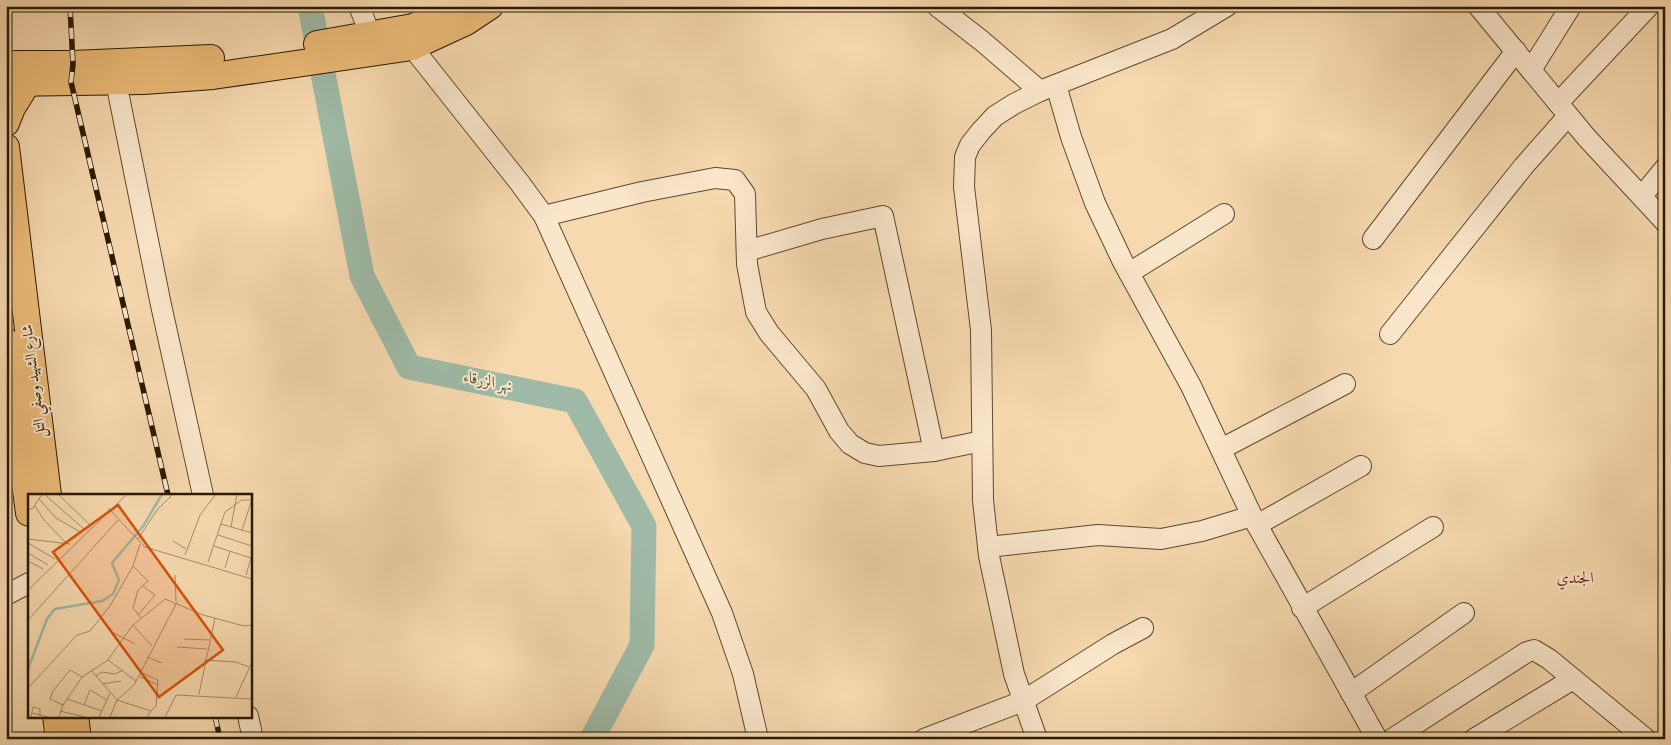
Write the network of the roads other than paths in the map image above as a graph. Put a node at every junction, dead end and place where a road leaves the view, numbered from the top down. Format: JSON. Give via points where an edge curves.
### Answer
{"nodes":[{"id":1,"x":358,"y":6,"type":"edge"},
{"id":2,"x":460,"y":6,"type":"edge"},
{"id":3,"x":490,"y":6,"type":"edge"},
{"id":4,"x":937,"y":6,"type":"edge"},
{"id":5,"x":1228,"y":6,"type":"edge"},
{"id":6,"x":1478,"y":6,"type":"edge"},
{"id":7,"x":1571,"y":6,"type":"edge"},
{"id":8,"x":1649,"y":6,"type":"edge"},
{"id":9,"x":370,"y":34,"type":"junction"},
{"id":10,"x":6,"y":46,"type":"edge"},
{"id":11,"x":412,"y":47,"type":"junction"},
{"id":12,"x":332,"y":51,"type":"junction"},
{"id":13,"x":1516,"y":51,"type":"junction"},
{"id":14,"x":285,"y":57,"type":"junction"},
{"id":15,"x":6,"y":64,"type":"edge"},
{"id":16,"x":1531,"y":70,"type":"junction"},
{"id":17,"x":22,"y":76,"type":"edge"},
{"id":18,"x":116,"y":82,"type":"junction"},
{"id":19,"x":1048,"y":88,"type":"junction"},
{"id":20,"x":1563,"y":110,"type":"junction"},
{"id":21,"x":6,"y":124,"type":"edge"},
{"id":22,"x":6,"y":147,"type":"edge"},
{"id":23,"x":1665,"y":168,"type":"edge"},
{"id":24,"x":1642,"y":196,"type":"junction"},
{"id":25,"x":1224,"y":214,"type":"dead end"},
{"id":26,"x":544,"y":216,"type":"junction"},
{"id":27,"x":1665,"y":222,"type":"edge"},
{"id":28,"x":1373,"y":239,"type":"dead end"},
{"id":29,"x":747,"y":251,"type":"junction"},
{"id":30,"x":1129,"y":273,"type":"junction"},
{"id":31,"x":1390,"y":334,"type":"dead end"},
{"id":32,"x":6,"y":341,"type":"edge"},
{"id":33,"x":9,"y":380,"type":"edge"},
{"id":34,"x":1344,"y":384,"type":"dead end"},
{"id":35,"x":12,"y":426,"type":"edge"},
{"id":36,"x":982,"y":441,"type":"junction"},
{"id":37,"x":1221,"y":449,"type":"junction"},
{"id":38,"x":934,"y":451,"type":"junction"},
{"id":39,"x":1361,"y":466,"type":"dead end"},
{"id":40,"x":48,"y":494,"type":"edge"},
{"id":41,"x":203,"y":494,"type":"edge"},
{"id":42,"x":28,"y":508,"type":"edge"},
{"id":43,"x":1254,"y":521,"type":"junction"},
{"id":44,"x":1432,"y":527,"type":"dead end"},
{"id":45,"x":988,"y":547,"type":"junction"},
{"id":46,"x":28,"y":583,"type":"edge"},
{"id":47,"x":6,"y":595,"type":"edge"},
{"id":48,"x":1302,"y":608,"type":"junction"},
{"id":49,"x":1464,"y":613,"type":"dead end"},
{"id":50,"x":1143,"y":628,"type":"dead end"},
{"id":51,"x":1573,"y":678,"type":"junction"},
{"id":52,"x":1351,"y":694,"type":"junction"},
{"id":53,"x":1023,"y":701,"type":"junction"},
{"id":54,"x":56,"y":718,"type":"edge"},
{"id":55,"x":75,"y":718,"type":"edge"},
{"id":56,"x":248,"y":718,"type":"edge"},
{"id":57,"x":59,"y":739,"type":"edge"},
{"id":58,"x":78,"y":739,"type":"edge"},
{"id":59,"x":253,"y":739,"type":"edge"},
{"id":60,"x":758,"y":739,"type":"edge"},
{"id":61,"x":924,"y":739,"type":"edge"},
{"id":62,"x":1037,"y":739,"type":"edge"},
{"id":63,"x":1377,"y":739,"type":"edge"},
{"id":64,"x":1392,"y":739,"type":"edge"},
{"id":65,"x":1474,"y":739,"type":"edge"},
{"id":66,"x":1646,"y":739,"type":"edge"}],
"edges":[{"from":1,"to":9,"type":"street"},
{"from":2,"to":9,"type":"main road","via":[[414,27]]},
{"from":3,"to":11,"type":"main road","via":[[466,22]]},
{"from":4,"to":19,"type":"street"},
{"from":5,"to":19,"type":"street","via":[[1172,39]]},
{"from":6,"to":13,"type":"street"},
{"from":7,"to":16,"type":"street"},
{"from":8,"to":20,"type":"street"},
{"from":9,"to":12,"type":"main road"},
{"from":10,"to":17,"type":"main road"},
{"from":11,"to":12,"type":"main road"},
{"from":11,"to":26,"type":"street"},
{"from":12,"to":14,"type":"main road"},
{"from":13,"to":16,"type":"street"},
{"from":13,"to":28,"type":"street"},
{"from":14,"to":17,"type":"main road","via":[[190,60]]},
{"from":14,"to":18,"type":"main road","via":[[213,76]]},
{"from":15,"to":17,"type":"main road"},
{"from":16,"to":20,"type":"street"},
{"from":17,"to":18,"type":"main road"},
{"from":17,"to":21,"type":"main road"},
{"from":18,"to":41,"type":"street"},
{"from":19,"to":30,"type":"street","via":[[1095,203]]},
{"from":19,"to":36,"type":"street","via":[[995,116],[970,145],[965,157],[964,188],[981,330]]},
{"from":20,"to":24,"type":"street"},
{"from":20,"to":31,"type":"street","via":[[1523,167]]},
{"from":22,"to":40,"type":"main road","name":"شارع الشهيد وصفي التل"},
{"from":23,"to":24,"type":"street"},
{"from":24,"to":27,"type":"street"},
{"from":25,"to":30,"type":"street"},
{"from":26,"to":29,"type":"street","via":[[642,192],[730,178],[740,184],[745,194]]},
{"from":26,"to":60,"type":"street","via":[[722,613],[743,674]]},
{"from":29,"to":38,"type":"street","via":[[756,312],[804,372],[850,444],[865,453],[879,456]]},
{"from":29,"to":38,"type":"street","via":[[851,221],[879,215],[884,217]]},
{"from":30,"to":37,"type":"street","via":[[1173,350]]},
{"from":32,"to":33,"type":"main road","name":"شارع الشهيد وصفي التل"},
{"from":33,"to":35,"type":"main road","name":"شارع الشهيد وصفي التل"},
{"from":34,"to":37,"type":"street"},
{"from":35,"to":42,"type":"main road","name":"شارع الشهيد وصفي التل"},
{"from":36,"to":38,"type":"street"},
{"from":36,"to":45,"type":"street"},
{"from":37,"to":43,"type":"street"},
{"from":39,"to":43,"type":"street"},
{"from":43,"to":45,"type":"street","via":[[1161,539],[1098,535]]},
{"from":43,"to":48,"type":"street"},
{"from":44,"to":48,"type":"street"},
{"from":45,"to":53,"type":"street","via":[[1002,624]]},
{"from":46,"to":47,"type":"street"},
{"from":48,"to":52,"type":"street"},
{"from":49,"to":52,"type":"street"},
{"from":50,"to":53,"type":"street"},
{"from":51,"to":64,"type":"street","via":[[1541,653],[1527,652]]},
{"from":51,"to":65,"type":"street"},
{"from":51,"to":66,"type":"street"},
{"from":52,"to":63,"type":"street"},
{"from":53,"to":61,"type":"street"},
{"from":53,"to":62,"type":"street"},
{"from":54,"to":57,"type":"main road"},
{"from":55,"to":58,"type":"main road"},
{"from":56,"to":59,"type":"street"}]}
